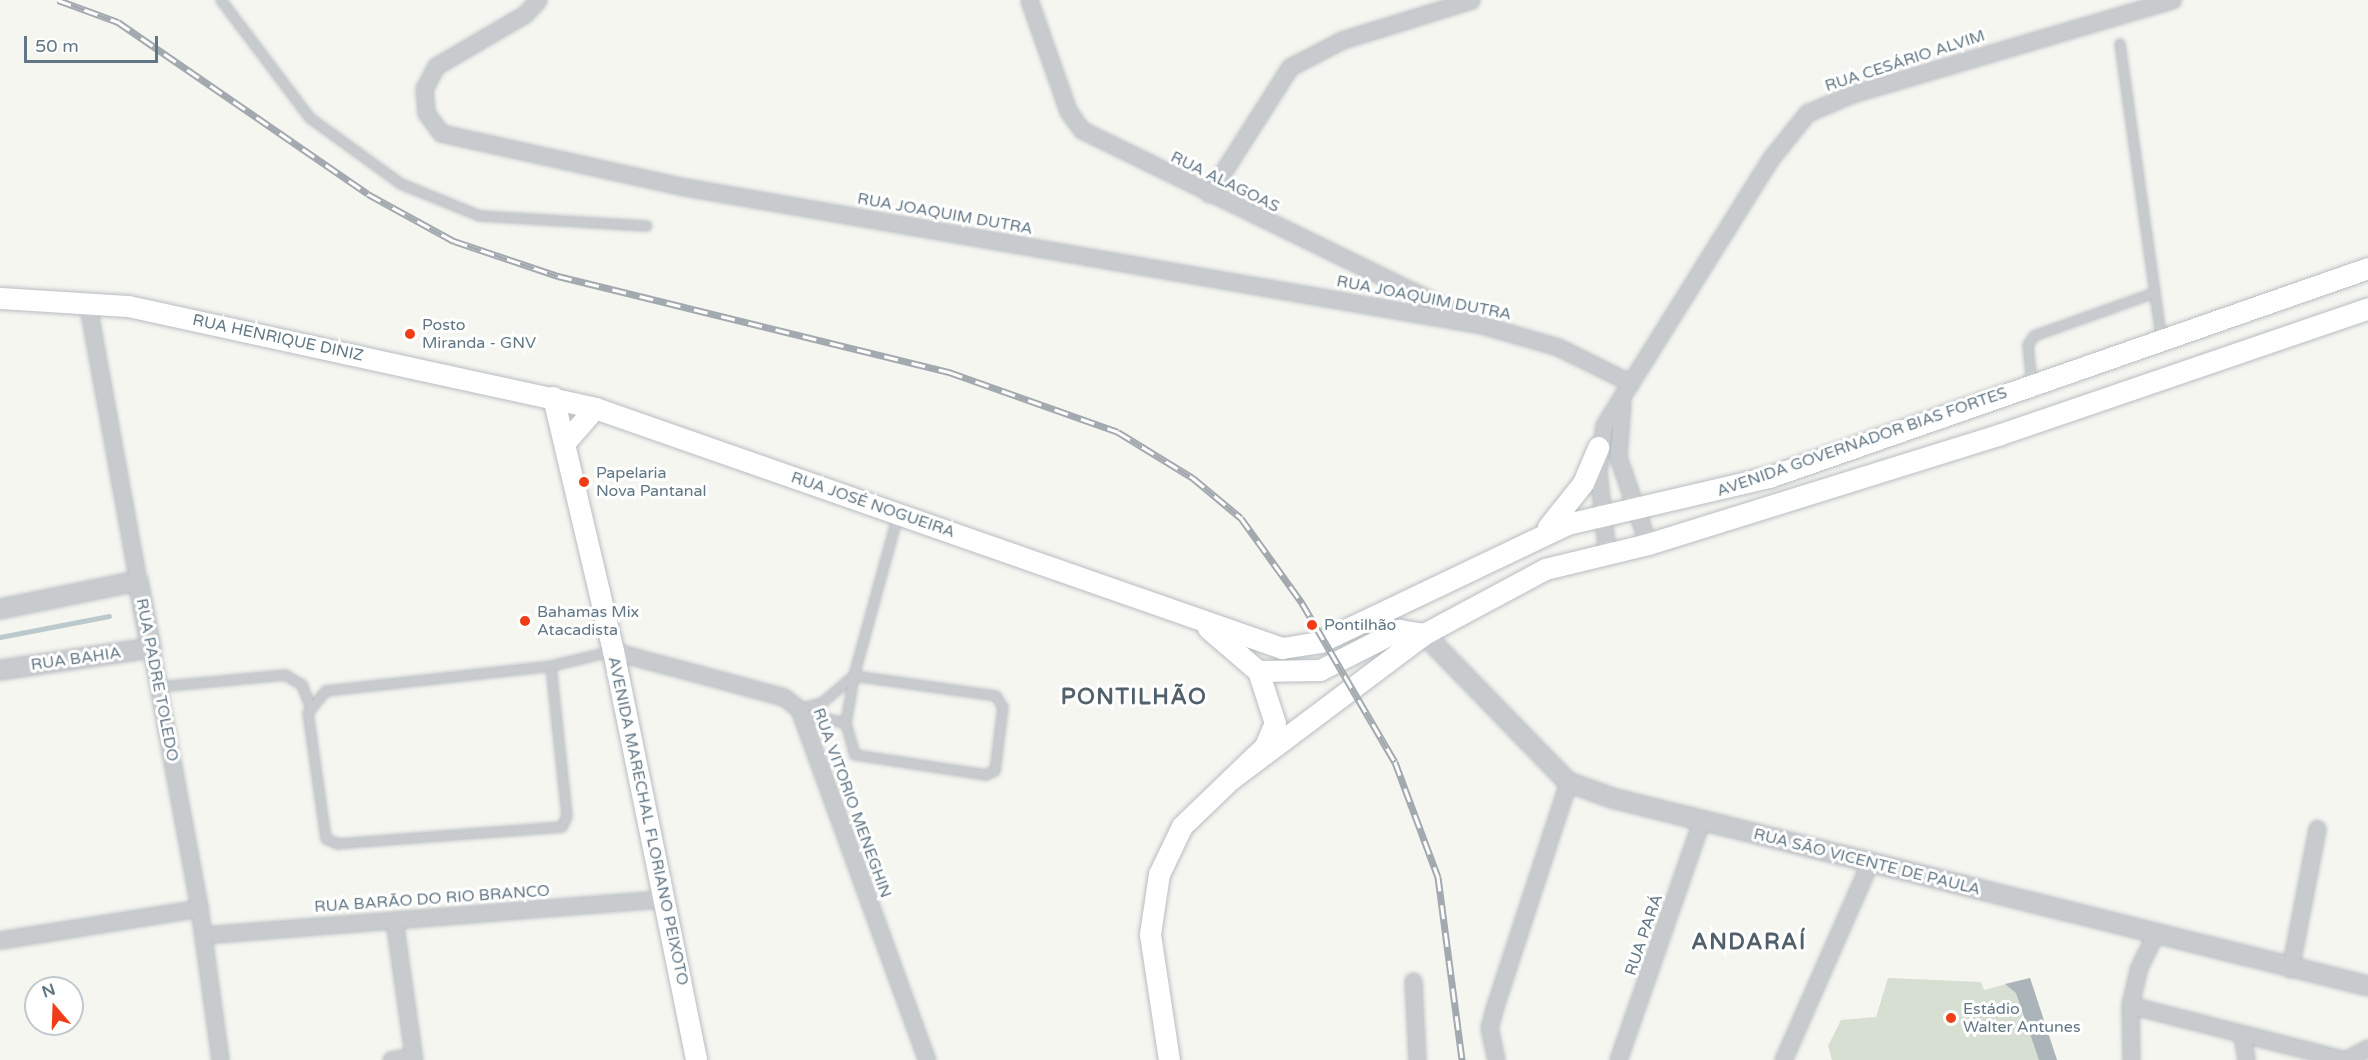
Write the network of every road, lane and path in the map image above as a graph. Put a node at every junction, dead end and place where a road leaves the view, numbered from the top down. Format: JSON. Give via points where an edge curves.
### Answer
{"nodes":[{"id":1,"x":221,"y":0,"type":"edge"},
{"id":2,"x":538,"y":0,"type":"edge"},
{"id":3,"x":1029,"y":0,"type":"edge"},
{"id":4,"x":1471,"y":0,"type":"edge"},
{"id":5,"x":2105,"y":0,"type":"edge"},
{"id":6,"x":2172,"y":0,"type":"edge"},
{"id":7,"x":2106,"y":16,"type":"junction"},
{"id":8,"x":2120,"y":45,"type":"dead end"},
{"id":9,"x":1209,"y":194,"type":"junction"},
{"id":10,"x":647,"y":226,"type":"dead end"},
{"id":11,"x":2368,"y":268,"type":"edge"},
{"id":12,"x":2154,"y":293,"type":"junction"},
{"id":13,"x":0,"y":298,"type":"edge"},
{"id":14,"x":87,"y":301,"type":"junction"},
{"id":15,"x":2368,"y":308,"type":"edge"},
{"id":16,"x":1482,"y":325,"type":"junction"},
{"id":17,"x":2161,"y":336,"type":"junction"},
{"id":18,"x":1631,"y":383,"type":"junction"},
{"id":19,"x":2032,"y":385,"type":"junction"},
{"id":20,"x":553,"y":397,"type":"junction"},
{"id":21,"x":1622,"y":402,"type":"junction"},
{"id":22,"x":595,"y":408,"type":"junction"},
{"id":23,"x":566,"y":441,"type":"junction"},
{"id":24,"x":1599,"y":447,"type":"junction"},
{"id":25,"x":1634,"y":507,"type":"junction"},
{"id":26,"x":898,"y":513,"type":"junction"},
{"id":27,"x":1602,"y":514,"type":"junction"},
{"id":28,"x":1539,"y":536,"type":"junction"},
{"id":29,"x":1648,"y":544,"type":"junction"},
{"id":30,"x":1607,"y":553,"type":"junction"},
{"id":31,"x":139,"y":588,"type":"junction"},
{"id":32,"x":0,"y":609,"type":"edge"},
{"id":33,"x":1193,"y":616,"type":"junction"},
{"id":34,"x":1424,"y":634,"type":"junction"},
{"id":35,"x":151,"y":648,"type":"junction"},
{"id":36,"x":613,"y":651,"type":"junction"},
{"id":37,"x":550,"y":666,"type":"junction"},
{"id":38,"x":0,"y":670,"type":"edge"},
{"id":39,"x":1258,"y":671,"type":"junction"},
{"id":40,"x":854,"y":676,"type":"junction"},
{"id":41,"x":158,"y":687,"type":"junction"},
{"id":42,"x":310,"y":706,"type":"junction"},
{"id":43,"x":801,"y":711,"type":"junction"},
{"id":44,"x":846,"y":723,"type":"junction"},
{"id":45,"x":1231,"y":779,"type":"junction"},
{"id":46,"x":1568,"y":782,"type":"junction"},
{"id":47,"x":1701,"y":821,"type":"junction"},
{"id":48,"x":2317,"y":829,"type":"dead end"},
{"id":49,"x":1869,"y":864,"type":"junction"},
{"id":50,"x":664,"y":899,"type":"junction"},
{"id":51,"x":199,"y":908,"type":"junction"},
{"id":52,"x":394,"y":920,"type":"junction"},
{"id":53,"x":203,"y":934,"type":"junction"},
{"id":54,"x":2155,"y":934,"type":"junction"},
{"id":55,"x":0,"y":940,"type":"edge"},
{"id":56,"x":2290,"y":969,"type":"junction"},
{"id":57,"x":1413,"y":981,"type":"dead end"},
{"id":58,"x":2368,"y":986,"type":"edge"},
{"id":59,"x":2130,"y":1005,"type":"junction"},
{"id":60,"x":2242,"y":1034,"type":"junction"},
{"id":61,"x":2368,"y":1048,"type":"edge"},
{"id":62,"x":413,"y":1058,"type":"edge"},
{"id":63,"x":220,"y":1060,"type":"edge"},
{"id":64,"x":391,"y":1060,"type":"edge"},
{"id":65,"x":696,"y":1060,"type":"edge"},
{"id":66,"x":927,"y":1060,"type":"edge"},
{"id":67,"x":1169,"y":1060,"type":"edge"},
{"id":68,"x":1418,"y":1060,"type":"edge"},
{"id":69,"x":1496,"y":1060,"type":"edge"},
{"id":70,"x":1618,"y":1060,"type":"edge"},
{"id":71,"x":1783,"y":1060,"type":"edge"},
{"id":72,"x":2131,"y":1060,"type":"edge"},
{"id":73,"x":2246,"y":1060,"type":"edge"},
{"id":74,"x":2345,"y":1060,"type":"edge"}],
"edges":[{"from":1,"to":10,"type":"lane","via":[[310,118],[401,184],[480,216]]},
{"from":2,"to":16,"type":"street","name":"RUA JOAQUIM DUTRA","via":[[525,14],[436,66],[424,89],[426,113],[441,133],[685,187]]},
{"from":3,"to":9,"type":"street","name":"RUA ALAGOAS","via":[[1037,35],[1074,121],[1121,151]]},
{"from":4,"to":9,"type":"street","via":[[1342,40],[1290,67]]},
{"from":5,"to":7,"type":"street"},
{"from":6,"to":7,"type":"street","name":"RUA CESÁRIO ALVIM"},
{"from":7,"to":18,"type":"street","name":"RUA CESÁRIO ALVIM","via":[[1852,93],[1807,113],[1771,158]]},
{"from":8,"to":12,"type":"lane"},
{"from":9,"to":16,"type":"street","name":"RUA ALAGOAS"},
{"from":11,"to":17,"type":"main road","name":"AVENIDA GOVERNADOR BIAS FORTES"},
{"from":12,"to":17,"type":"lane"},
{"from":12,"to":19,"type":"lane","via":[[2034,336],[2028,345]]},
{"from":13,"to":14,"type":"main road","name":"RUA HENRIQUE DINIZ"},
{"from":14,"to":20,"type":"main road","name":"RUA HENRIQUE DINIZ"},
{"from":14,"to":31,"type":"street","name":"RUA PADRE TOLEDO"},
{"from":15,"to":29,"type":"main road","name":"AVENIDA GOVERNADOR BIAS FORTES","via":[[1998,435]]},
{"from":16,"to":18,"type":"street","name":"RUA JOAQUIM DUTRA","via":[[1558,347]]},
{"from":17,"to":19,"type":"main road","name":"AVENIDA GOVERNADOR BIAS FORTES"},
{"from":18,"to":21,"type":"street","name":"RUA CESÁRIO ALVIM"},
{"from":19,"to":25,"type":"main road","name":"AVENIDA GOVERNADOR BIAS FORTES","via":[[1769,477]]},
{"from":20,"to":22,"type":"main road","name":"RUA JOSÉ NOGUEIRA"},
{"from":20,"to":23,"type":"main road","name":"AVENIDA MARECHAL FLORIANO PEIXOTO"},
{"from":21,"to":24,"type":"street","via":[[1607,419]]},
{"from":21,"to":25,"type":"street","via":[[1618,457]]},
{"from":22,"to":23,"type":"main road"},
{"from":22,"to":26,"type":"main road","name":"RUA JOSÉ NOGUEIRA"},
{"from":23,"to":36,"type":"main road","name":"AVENIDA MARECHAL FLORIANO PEIXOTO"},
{"from":24,"to":27,"type":"street"},
{"from":24,"to":28,"type":"main road","via":[[1583,483]]},
{"from":25,"to":27,"type":"main road","name":"AVENIDA GOVERNADOR BIAS FORTES"},
{"from":25,"to":29,"type":"street"},
{"from":26,"to":33,"type":"main road","name":"RUA JOSÉ NOGUEIRA"},
{"from":26,"to":40,"type":"lane"},
{"from":27,"to":28,"type":"main road","name":"AVENIDA GOVERNADOR BIAS FORTES"},
{"from":27,"to":30,"type":"street"},
{"from":28,"to":33,"type":"main road","name":"AVENIDA GOVERNADOR BIAS FORTES","via":[[1320,642],[1267,646]]},
{"from":29,"to":30,"type":"main road","name":"AVENIDA GOVERNADOR BIAS FORTES"},
{"from":30,"to":34,"type":"main road","name":"AVENIDA GOVERNADOR BIAS FORTES","via":[[1545,569]]},
{"from":31,"to":32,"type":"street"},
{"from":31,"to":35,"type":"street","name":"RUA PADRE TOLEDO"},
{"from":33,"to":39,"type":"main road"},
{"from":34,"to":39,"type":"main road","via":[[1399,630],[1320,670]]},
{"from":34,"to":45,"type":"main road","name":"AVENIDA GOVERNADOR BIAS FORTES"},
{"from":34,"to":46,"type":"street","name":"RUA SÃO VICENTE DE PAULA"},
{"from":35,"to":38,"type":"street","name":"RUA BAHIA"},
{"from":35,"to":41,"type":"street","name":"RUA PADRE TOLEDO"},
{"from":36,"to":37,"type":"lane"},
{"from":36,"to":43,"type":"street","name":"RUA VITORIO MENEGHIN","via":[[784,697]]},
{"from":36,"to":50,"type":"main road","name":"AVENIDA MARECHAL FLORIANO PEIXOTO"},
{"from":37,"to":42,"type":"lane","via":[[326,691]]},
{"from":37,"to":42,"type":"lane","via":[[567,816],[557,829],[330,843],[323,833]]},
{"from":39,"to":45,"type":"main road","via":[[1275,709],[1273,735]]},
{"from":40,"to":43,"type":"lane","via":[[822,703]]},
{"from":40,"to":44,"type":"lane"},
{"from":40,"to":44,"type":"lane","via":[[996,696],[1003,707],[995,771],[986,776],[861,758],[852,750]]},
{"from":41,"to":42,"type":"lane","via":[[285,675],[302,685]]},
{"from":41,"to":51,"type":"street","name":"RUA PADRE TOLEDO"},
{"from":43,"to":44,"type":"lane"},
{"from":43,"to":66,"type":"street","name":"RUA VITORIO MENEGHIN"},
{"from":45,"to":67,"type":"main road","via":[[1182,826],[1159,874],[1150,934]]},
{"from":46,"to":47,"type":"street","name":"RUA SÃO VICENTE DE PAULA"},
{"from":46,"to":69,"type":"street","via":[[1489,1028]]},
{"from":47,"to":49,"type":"street","name":"RUA SÃO VICENTE DE PAULA"},
{"from":47,"to":70,"type":"street","name":"RUA PARÁ"},
{"from":48,"to":56,"type":"street"},
{"from":49,"to":54,"type":"street","name":"RUA SÃO VICENTE DE PAULA"},
{"from":49,"to":71,"type":"street"},
{"from":50,"to":52,"type":"street","name":"RUA BARÃO DO RIO BRANCO"},
{"from":50,"to":65,"type":"main road","name":"AVENIDA MARECHAL FLORIANO PEIXOTO"},
{"from":51,"to":53,"type":"street","name":"RUA PADRE TOLEDO"},
{"from":51,"to":55,"type":"street"},
{"from":52,"to":53,"type":"street","name":"RUA BARÃO DO RIO BRANCO"},
{"from":52,"to":62,"type":"street"},
{"from":53,"to":63,"type":"street","name":"RUA PADRE TOLEDO"},
{"from":54,"to":56,"type":"street","name":"RUA SÃO VICENTE DE PAULA"},
{"from":54,"to":59,"type":"street","via":[[2138,969]]},
{"from":56,"to":58,"type":"street","name":"RUA SÃO VICENTE DE PAULA"},
{"from":57,"to":68,"type":"street"},
{"from":59,"to":60,"type":"street"},
{"from":59,"to":72,"type":"street"},
{"from":60,"to":73,"type":"street"},
{"from":60,"to":74,"type":"street"},
{"from":61,"to":74,"type":"street"},
{"from":62,"to":64,"type":"street"}]}
